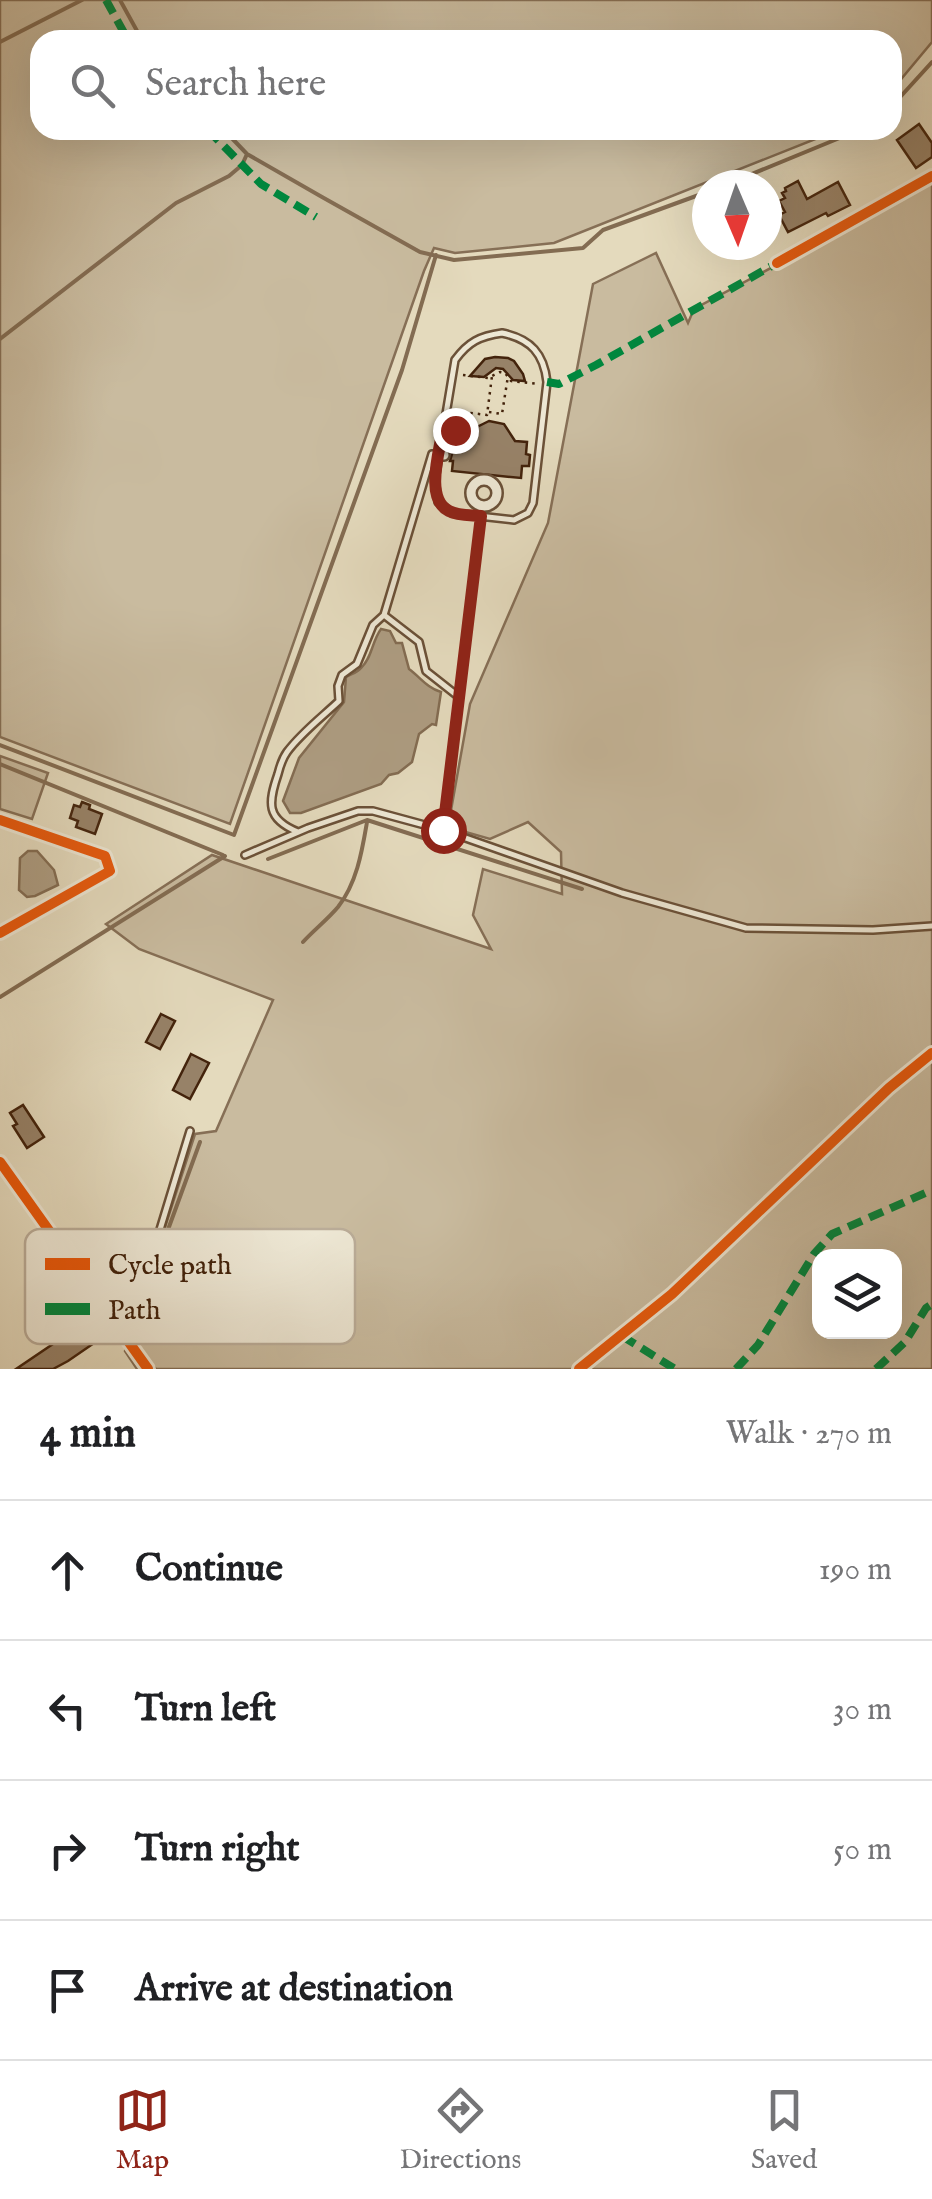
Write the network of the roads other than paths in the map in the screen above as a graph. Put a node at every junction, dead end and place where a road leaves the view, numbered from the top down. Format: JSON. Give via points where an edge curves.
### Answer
{"nodes":[{"id":1,"x":932,"y":176,"type":"edge"},
{"id":2,"x":777,"y":263,"type":"dead end"},
{"id":3,"x":444,"y":426,"type":"junction"},
{"id":4,"x":455,"y":430,"type":"dead end"},
{"id":5,"x":442,"y":455,"type":"junction"},
{"id":6,"x":482,"y":512,"type":"junction"},
{"id":7,"x":384,"y":615,"type":"junction"},
{"id":8,"x":459,"y":697,"type":"junction"},
{"id":9,"x":0,"y":820,"type":"edge"},
{"id":10,"x":443,"y":830,"type":"junction"},
{"id":11,"x":298,"y":832,"type":"junction"},
{"id":12,"x":245,"y":855,"type":"dead end"},
{"id":13,"x":932,"y":926,"type":"edge"},
{"id":14,"x":0,"y":933,"type":"edge"},
{"id":15,"x":932,"y":1053,"type":"edge"},
{"id":16,"x":190,"y":1131,"type":"dead end"},
{"id":17,"x":0,"y":1162,"type":"edge"},
{"id":18,"x":47,"y":1229,"type":"edge"},
{"id":19,"x":160,"y":1229,"type":"edge"},
{"id":20,"x":128,"y":1344,"type":"edge"},
{"id":21,"x":148,"y":1369,"type":"edge"},
{"id":22,"x":579,"y":1369,"type":"edge"}],
"edges":[{"from":1,"to":2,"type":"street"},
{"from":3,"to":4,"type":"street"},
{"from":3,"to":5,"type":"lane"},
{"from":3,"to":6,"type":"lane","via":[[455,360],[466,345],[502,333],[539,350],[547,385],[533,503],[514,520]]},
{"from":5,"to":6,"type":"lane","via":[[438,502],[452,513]]},
{"from":5,"to":7,"type":"lane","via":[[432,454]]},
{"from":6,"to":8,"type":"lane"},
{"from":7,"to":8,"type":"lane","via":[[419,642],[426,671]]},
{"from":7,"to":11,"type":"lane","via":[[356,664],[342,675],[339,701],[284,757],[271,806],[284,826]]},
{"from":8,"to":10,"type":"lane"},
{"from":9,"to":14,"type":"street","via":[[105,856],[110,871]]},
{"from":10,"to":11,"type":"lane","via":[[358,811]]},
{"from":10,"to":13,"type":"lane","via":[[746,928]]},
{"from":11,"to":12,"type":"lane"},
{"from":15,"to":22,"type":"street","via":[[672,1294]]},
{"from":16,"to":19,"type":"lane"},
{"from":17,"to":18,"type":"street"},
{"from":20,"to":21,"type":"street"}]}
